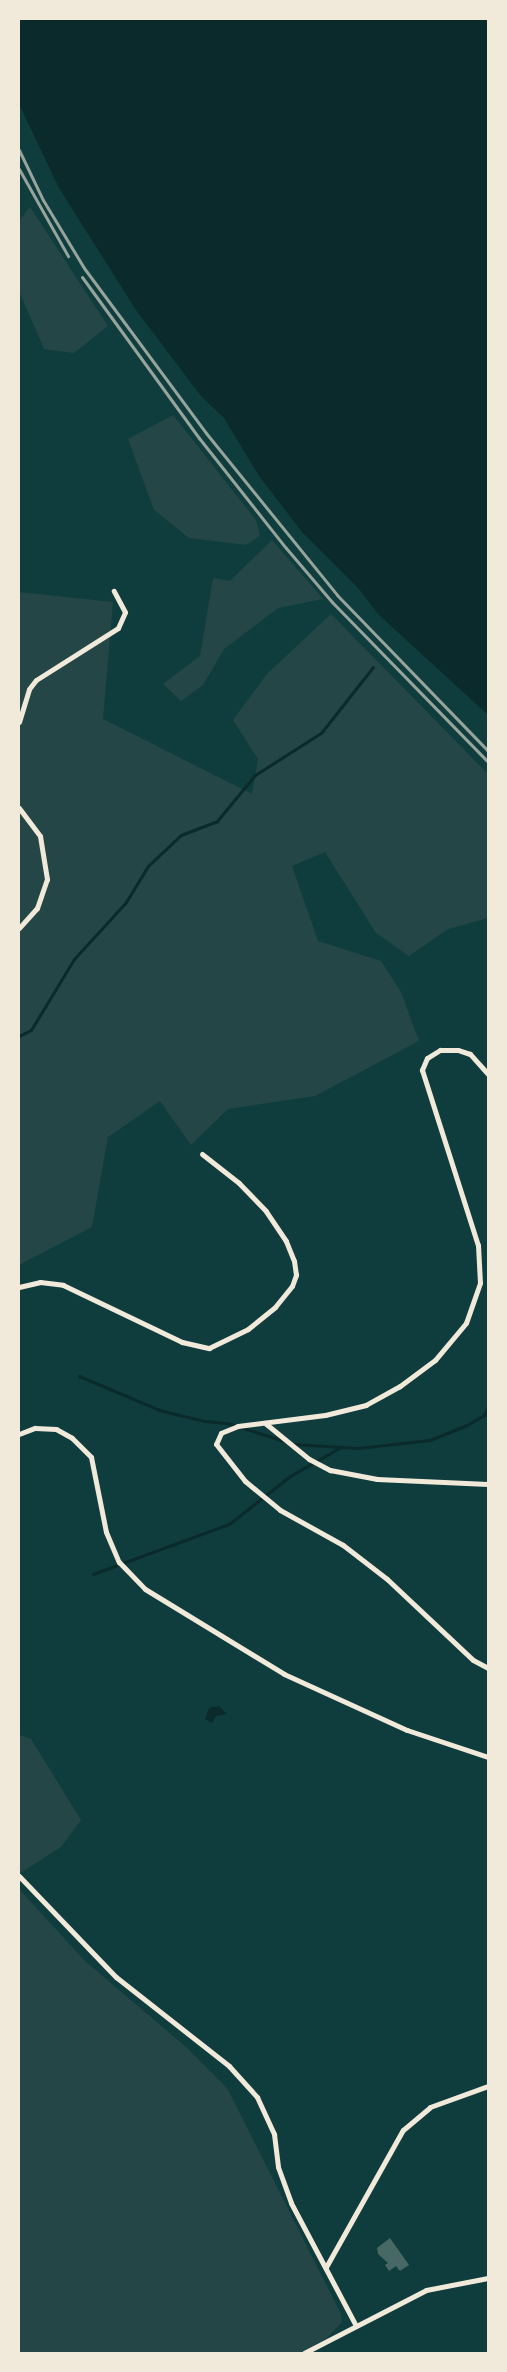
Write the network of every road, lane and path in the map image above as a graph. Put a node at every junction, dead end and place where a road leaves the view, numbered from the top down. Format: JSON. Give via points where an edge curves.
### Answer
{"nodes":[{"id":1,"x":114,"y":591,"type":"dead end"},
{"id":2,"x":19,"y":722,"type":"edge"},
{"id":3,"x":19,"y":808,"type":"edge"},
{"id":4,"x":19,"y":928,"type":"edge"},
{"id":5,"x":488,"y":1074,"type":"edge"},
{"id":6,"x":202,"y":1154,"type":"dead end"},
{"id":7,"x":19,"y":1287,"type":"edge"},
{"id":8,"x":264,"y":1423,"type":"junction"},
{"id":9,"x":19,"y":1434,"type":"edge"},
{"id":10,"x":488,"y":1484,"type":"edge"},
{"id":11,"x":488,"y":1668,"type":"edge"},
{"id":12,"x":488,"y":1756,"type":"edge"},
{"id":13,"x":19,"y":1876,"type":"edge"},
{"id":14,"x":488,"y":2086,"type":"edge"},
{"id":15,"x":326,"y":2267,"type":"junction"},
{"id":16,"x":488,"y":2278,"type":"edge"},
{"id":17,"x":355,"y":2324,"type":"junction"},
{"id":18,"x":304,"y":2353,"type":"edge"}],
"edges":[{"from":1,"to":2,"type":"street","via":[[126,612],[118,628],[36,680],[29,689]]},
{"from":3,"to":4,"type":"street","via":[[40,836],[47,879],[37,908]]},
{"from":5,"to":8,"type":"street","via":[[470,1054],[458,1050],[440,1050],[426,1058],[422,1070],[478,1245],[480,1282],[466,1323],[435,1360],[400,1386],[366,1405]]},
{"from":6,"to":7,"type":"street","via":[[239,1183],[266,1210],[286,1241],[294,1261],[296,1276],[292,1286],[275,1307],[248,1329],[209,1348],[182,1342],[63,1286],[40,1282]]},
{"from":8,"to":10,"type":"street","via":[[309,1459],[330,1470],[377,1479]]},
{"from":8,"to":11,"type":"street","via":[[238,1426],[216,1438],[223,1456],[245,1481],[280,1510],[344,1545],[388,1579],[473,1660]]},
{"from":9,"to":12,"type":"street","via":[[35,1428],[56,1429],[72,1438],[91,1457],[106,1532],[119,1562],[145,1589],[284,1674],[407,1730]]},
{"from":13,"to":15,"type":"street","via":[[116,1976],[229,2066],[257,2097],[274,2134],[278,2167],[291,2203]]},
{"from":14,"to":15,"type":"street","via":[[430,2107],[403,2130]]},
{"from":15,"to":17,"type":"street"},
{"from":16,"to":17,"type":"street","via":[[426,2290]]},
{"from":17,"to":18,"type":"street"}]}
